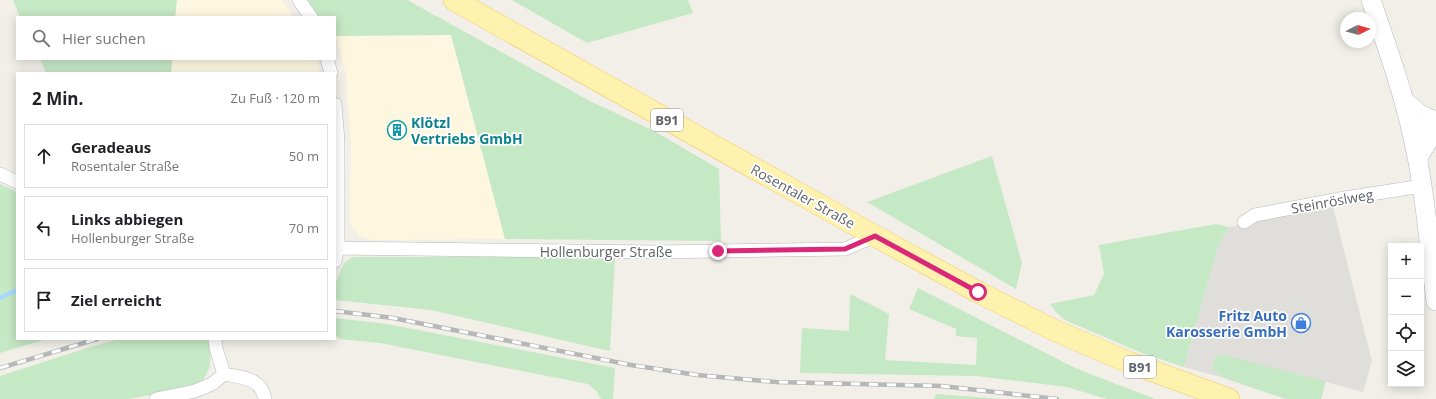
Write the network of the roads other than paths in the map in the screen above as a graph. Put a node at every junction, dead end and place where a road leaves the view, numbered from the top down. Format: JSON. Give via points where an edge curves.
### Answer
{"nodes":[{"id":1,"x":298,"y":0,"type":"edge"},
{"id":2,"x":1371,"y":0,"type":"edge"},
{"id":3,"x":456,"y":1,"type":"edge"},
{"id":4,"x":310,"y":16,"type":"edge"},
{"id":5,"x":327,"y":60,"type":"edge"},
{"id":6,"x":331,"y":72,"type":"edge"},
{"id":7,"x":1402,"y":94,"type":"junction"},
{"id":8,"x":336,"y":116,"type":"edge"},
{"id":9,"x":1436,"y":118,"type":"edge"},
{"id":10,"x":1436,"y":121,"type":"edge"},
{"id":11,"x":1412,"y":133,"type":"junction"},
{"id":12,"x":1436,"y":134,"type":"edge"},
{"id":13,"x":1418,"y":163,"type":"junction"},
{"id":14,"x":0,"y":174,"type":"edge"},
{"id":15,"x":16,"y":182,"type":"edge"},
{"id":16,"x":1422,"y":186,"type":"junction"},
{"id":17,"x":1244,"y":222,"type":"dead end"},
{"id":18,"x":875,"y":236,"type":"junction"},
{"id":19,"x":336,"y":252,"type":"edge"},
{"id":20,"x":1436,"y":301,"type":"edge"},
{"id":21,"x":215,"y":340,"type":"edge"},
{"id":22,"x":224,"y":374,"type":"junction"},
{"id":23,"x":156,"y":399,"type":"edge"},
{"id":24,"x":265,"y":399,"type":"edge"},
{"id":25,"x":1229,"y":399,"type":"edge"}],
"edges":[{"from":1,"to":4,"type":"street"},
{"from":2,"to":7,"type":"main road"},
{"from":3,"to":18,"type":"main road","name":"Rosentaler Straße","number":"B91"},
{"from":5,"to":6,"type":"street"},
{"from":7,"to":9,"type":"street","via":[[1422,112]]},
{"from":7,"to":11,"type":"main road"},
{"from":8,"to":19,"type":"street"},
{"from":10,"to":11,"type":"street","via":[[1420,124]]},
{"from":11,"to":12,"type":"street"},
{"from":11,"to":13,"type":"main road"},
{"from":12,"to":13,"type":"street"},
{"from":13,"to":16,"type":"main road"},
{"from":14,"to":15,"type":"street"},
{"from":16,"to":17,"type":"street","name":"Steinröslweg","via":[[1255,216]]},
{"from":16,"to":20,"type":"main road"},
{"from":18,"to":19,"type":"street","name":"Hollenburger Straße","via":[[845,249]]},
{"from":18,"to":25,"type":"main road","name":"Rosentaler Straße","number":"B91","via":[[1054,330],[1128,362]]},
{"from":21,"to":22,"type":"street"},
{"from":22,"to":23,"type":"street","via":[[212,384],[195,391]]},
{"from":22,"to":24,"type":"street","via":[[248,379],[260,385]]}]}
